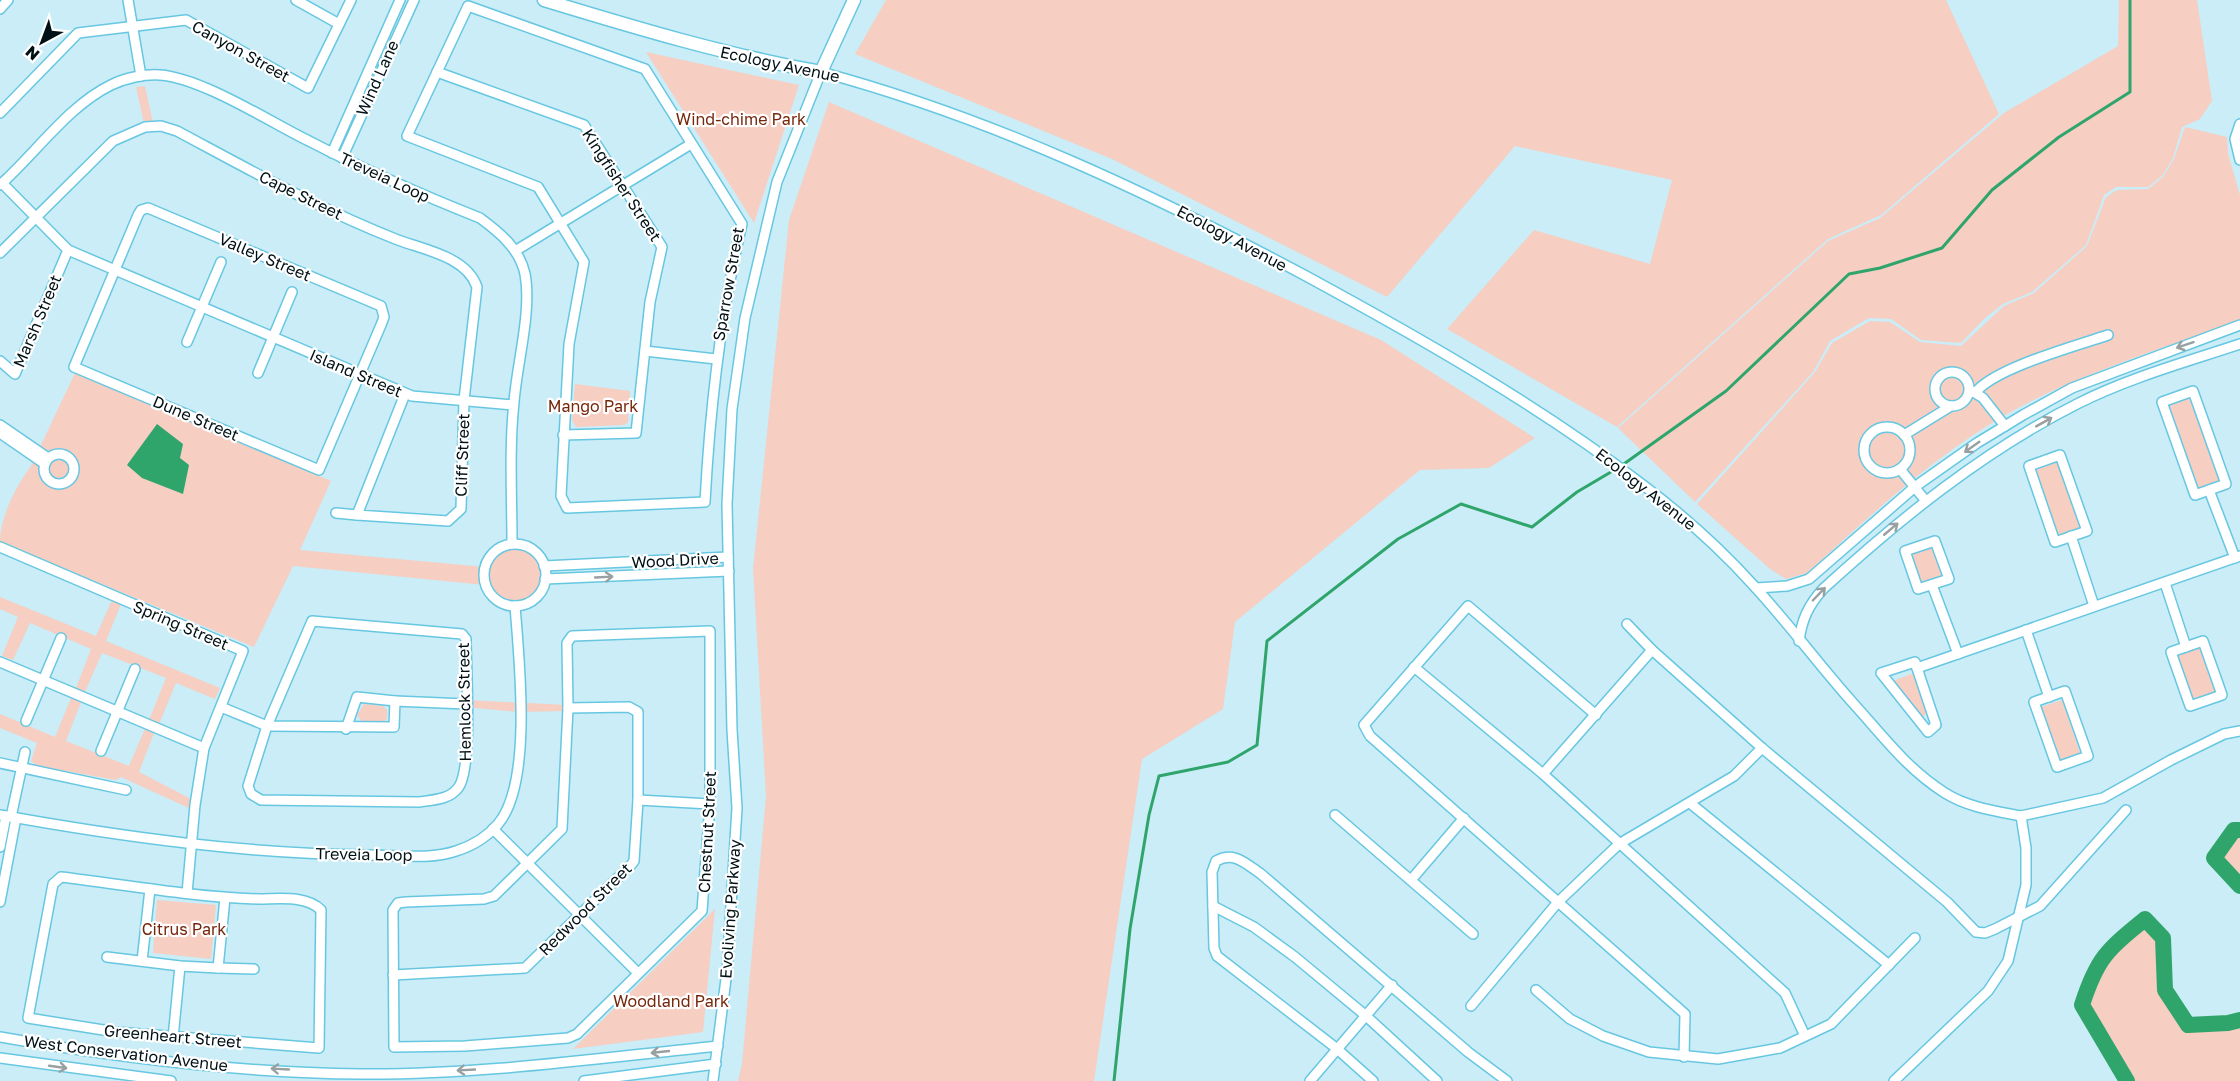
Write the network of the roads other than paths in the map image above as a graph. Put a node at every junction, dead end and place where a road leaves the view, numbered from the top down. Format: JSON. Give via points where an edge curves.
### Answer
{"nodes":[{"id":1,"x":8,"y":0,"type":"edge"},
{"id":2,"x":128,"y":0,"type":"edge"},
{"id":3,"x":296,"y":0,"type":"edge"},
{"id":4,"x":351,"y":0,"type":"edge"},
{"id":5,"x":400,"y":0,"type":"edge"},
{"id":6,"x":414,"y":0,"type":"edge"},
{"id":7,"x":544,"y":0,"type":"edge"},
{"id":8,"x":854,"y":0,"type":"edge"},
{"id":9,"x":0,"y":9,"type":"edge"},
{"id":10,"x":339,"y":24,"type":"junction"},
{"id":11,"x":132,"y":26,"type":"junction"},
{"id":12,"x":437,"y":72,"type":"junction"},
{"id":13,"x":821,"y":72,"type":"junction"},
{"id":14,"x":141,"y":76,"type":"junction"},
{"id":15,"x":0,"y":113,"type":"edge"},
{"id":16,"x":2240,"y":124,"type":"edge"},
{"id":17,"x":691,"y":144,"type":"junction"},
{"id":18,"x":332,"y":153,"type":"junction"},
{"id":19,"x":342,"y":158,"type":"junction"},
{"id":20,"x":2240,"y":160,"type":"edge"},
{"id":21,"x":1,"y":184,"type":"edge"},
{"id":22,"x":623,"y":186,"type":"junction"},
{"id":23,"x":36,"y":219,"type":"junction"},
{"id":24,"x":561,"y":224,"type":"junction"},
{"id":25,"x":68,"y":250,"type":"junction"},
{"id":26,"x":515,"y":251,"type":"junction"},
{"id":27,"x":0,"y":253,"type":"edge"},
{"id":28,"x":221,"y":262,"type":"dead end"},
{"id":29,"x":115,"y":271,"type":"junction"},
{"id":30,"x":292,"y":292,"type":"dead end"},
{"id":31,"x":201,"y":308,"type":"junction"},
{"id":32,"x":2240,"y":325,"type":"edge"},
{"id":33,"x":2108,"y":335,"type":"dead end"},
{"id":34,"x":273,"y":337,"type":"junction"},
{"id":35,"x":187,"y":342,"type":"dead end"},
{"id":36,"x":2240,"y":344,"type":"edge"},
{"id":37,"x":645,"y":351,"type":"junction"},
{"id":38,"x":716,"y":359,"type":"junction"},
{"id":39,"x":0,"y":361,"type":"edge"},
{"id":40,"x":258,"y":373,"type":"dead end"},
{"id":41,"x":360,"y":375,"type":"junction"},
{"id":42,"x":1972,"y":392,"type":"junction"},
{"id":43,"x":405,"y":394,"type":"junction"},
{"id":44,"x":464,"y":400,"type":"junction"},
{"id":45,"x":513,"y":405,"type":"junction"},
{"id":46,"x":1951,"y":406,"type":"junction"},
{"id":47,"x":0,"y":425,"type":"edge"},
{"id":48,"x":2005,"y":426,"type":"junction"},
{"id":49,"x":0,"y":433,"type":"edge"},
{"id":50,"x":563,"y":435,"type":"junction"},
{"id":51,"x":1904,"y":435,"type":"junction"},
{"id":52,"x":1900,"y":469,"type":"junction"},
{"id":53,"x":1916,"y":486,"type":"junction"},
{"id":54,"x":2209,"y":490,"type":"junction"},
{"id":55,"x":1925,"y":500,"type":"junction"},
{"id":56,"x":336,"y":513,"type":"dead end"},
{"id":57,"x":357,"y":515,"type":"junction"},
{"id":58,"x":1866,"y":530,"type":"junction"},
{"id":59,"x":2071,"y":536,"type":"junction"},
{"id":60,"x":1876,"y":542,"type":"junction"},
{"id":61,"x":512,"y":544,"type":"junction"},
{"id":62,"x":0,"y":547,"type":"edge"},
{"id":63,"x":729,"y":557,"type":"junction"},
{"id":64,"x":2237,"y":557,"type":"edge"},
{"id":65,"x":1832,"y":560,"type":"junction"},
{"id":66,"x":622,"y":562,"type":"junction"},
{"id":67,"x":544,"y":566,"type":"junction"},
{"id":68,"x":729,"y":571,"type":"junction"},
{"id":69,"x":1844,"y":571,"type":"junction"},
{"id":70,"x":624,"y":576,"type":"junction"},
{"id":71,"x":545,"y":579,"type":"junction"},
{"id":72,"x":2165,"y":583,"type":"junction"},
{"id":73,"x":1932,"y":585,"type":"junction"},
{"id":74,"x":1756,"y":588,"type":"junction"},
{"id":75,"x":515,"y":606,"type":"junction"},
{"id":76,"x":2094,"y":606,"type":"junction"},
{"id":77,"x":1628,"y":624,"type":"dead end"},
{"id":78,"x":2026,"y":630,"type":"junction"},
{"id":79,"x":61,"y":638,"type":"dead end"},
{"id":80,"x":1799,"y":641,"type":"junction"},
{"id":81,"x":2186,"y":647,"type":"junction"},
{"id":82,"x":1652,"y":650,"type":"junction"},
{"id":83,"x":1958,"y":654,"type":"junction"},
{"id":84,"x":0,"y":662,"type":"edge"},
{"id":85,"x":1414,"y":667,"type":"junction"},
{"id":86,"x":1917,"y":668,"type":"junction"},
{"id":87,"x":135,"y":669,"type":"dead end"},
{"id":88,"x":43,"y":680,"type":"junction"},
{"id":89,"x":2049,"y":697,"type":"junction"},
{"id":90,"x":394,"y":700,"type":"junction"},
{"id":91,"x":466,"y":704,"type":"junction"},
{"id":92,"x":221,"y":707,"type":"junction"},
{"id":93,"x":568,"y":708,"type":"junction"},
{"id":94,"x":116,"y":711,"type":"junction"},
{"id":95,"x":1596,"y":715,"type":"junction"},
{"id":96,"x":26,"y":721,"type":"dead end"},
{"id":97,"x":267,"y":726,"type":"junction"},
{"id":98,"x":346,"y":729,"type":"junction"},
{"id":99,"x":2240,"y":731,"type":"edge"},
{"id":100,"x":1762,"y":747,"type":"junction"},
{"id":101,"x":204,"y":748,"type":"junction"},
{"id":102,"x":101,"y":751,"type":"dead end"},
{"id":103,"x":25,"y":752,"type":"dead end"},
{"id":104,"x":0,"y":763,"type":"edge"},
{"id":105,"x":20,"y":767,"type":"junction"},
{"id":106,"x":1543,"y":774,"type":"junction"},
{"id":107,"x":126,"y":790,"type":"dead end"},
{"id":108,"x":638,"y":800,"type":"junction"},
{"id":109,"x":1690,"y":803,"type":"junction"},
{"id":110,"x":710,"y":804,"type":"junction"},
{"id":111,"x":2126,"y":810,"type":"dead end"},
{"id":112,"x":1335,"y":815,"type":"dead end"},
{"id":113,"x":2021,"y":816,"type":"junction"},
{"id":114,"x":8,"y":817,"type":"edge"},
{"id":115,"x":1464,"y":818,"type":"junction"},
{"id":116,"x":493,"y":829,"type":"junction"},
{"id":117,"x":192,"y":844,"type":"junction"},
{"id":118,"x":1619,"y":844,"type":"junction"},
{"id":119,"x":0,"y":847,"type":"edge"},
{"id":120,"x":527,"y":864,"type":"junction"},
{"id":121,"x":1411,"y":880,"type":"junction"},
{"id":122,"x":150,"y":889,"type":"junction"},
{"id":123,"x":187,"y":893,"type":"junction"},
{"id":124,"x":225,"y":898,"type":"junction"},
{"id":125,"x":0,"y":902,"type":"edge"},
{"id":126,"x":1558,"y":902,"type":"junction"},
{"id":127,"x":1213,"y":906,"type":"junction"},
{"id":128,"x":2021,"y":914,"type":"junction"},
{"id":129,"x":580,"y":916,"type":"junction"},
{"id":130,"x":1473,"y":934,"type":"dead end"},
{"id":131,"x":1915,"y":938,"type":"dead end"},
{"id":132,"x":107,"y":957,"type":"dead end"},
{"id":133,"x":142,"y":961,"type":"junction"},
{"id":134,"x":1889,"y":965,"type":"junction"},
{"id":135,"x":180,"y":966,"type":"junction"},
{"id":136,"x":218,"y":968,"type":"junction"},
{"id":137,"x":254,"y":969,"type":"dead end"},
{"id":138,"x":638,"y":973,"type":"junction"},
{"id":139,"x":393,"y":975,"type":"junction"},
{"id":140,"x":1392,"y":985,"type":"junction"},
{"id":141,"x":1536,"y":990,"type":"dead end"},
{"id":142,"x":1471,"y":1006,"type":"dead end"},
{"id":143,"x":1365,"y":1015,"type":"junction"},
{"id":144,"x":1805,"y":1036,"type":"junction"},
{"id":145,"x":0,"y":1037,"type":"edge"},
{"id":146,"x":173,"y":1038,"type":"junction"},
{"id":147,"x":718,"y":1046,"type":"junction"},
{"id":148,"x":1336,"y":1048,"type":"junction"},
{"id":149,"x":1684,"y":1057,"type":"junction"},
{"id":150,"x":0,"y":1058,"type":"edge"},
{"id":151,"x":716,"y":1064,"type":"junction"},
{"id":152,"x":171,"y":1081,"type":"edge"},
{"id":153,"x":584,"y":1081,"type":"edge"},
{"id":154,"x":713,"y":1081,"type":"edge"},
{"id":155,"x":1310,"y":1081,"type":"edge"},
{"id":156,"x":1373,"y":1081,"type":"edge"},
{"id":157,"x":1437,"y":1081,"type":"edge"},
{"id":158,"x":1507,"y":1081,"type":"edge"},
{"id":159,"x":1894,"y":1081,"type":"edge"}],
"edges":[{"from":1,"to":9,"type":"street"},
{"from":2,"to":11,"type":"street"},
{"from":3,"to":10,"type":"street"},
{"from":4,"to":10,"type":"street","name":"Canyon Street"},
{"from":5,"to":18,"type":"street","name":"Wind Lane"},
{"from":6,"to":19,"type":"street","name":"Wind Lane"},
{"from":7,"to":13,"type":"street","name":"Ecology Avenue","via":[[687,44]]},
{"from":8,"to":13,"type":"street"},
{"from":10,"to":11,"type":"street","name":"Canyon Street","via":[[308,88],[186,20]]},
{"from":11,"to":14,"type":"street"},
{"from":11,"to":15,"type":"street","name":"Canyon Street","via":[[78,33]]},
{"from":12,"to":17,"type":"street","name":"Sparrow Street","via":[[468,6],[645,69]]},
{"from":12,"to":22,"type":"street","name":"Kingfisher Street","via":[[584,125]]},
{"from":12,"to":24,"type":"street","name":"Sparrow Street","via":[[407,136],[538,187]]},
{"from":13,"to":63,"type":"street","name":"Evoliving Parkway","via":[[777,182],[745,318],[732,409],[727,504]]},
{"from":13,"to":74,"type":"street","name":"Ecology Avenue","via":[[884,88],[1130,185],[1414,334],[1601,453],[1694,525]]},
{"from":14,"to":18,"type":"street","name":"Treveia Loop","via":[[161,75],[190,82]]},
{"from":14,"to":21,"type":"street","name":"Treveia Loop","via":[[112,84],[82,102]]},
{"from":16,"to":20,"type":"street","via":[[2235,139]]},
{"from":17,"to":22,"type":"street"},
{"from":17,"to":38,"type":"street","name":"Sparrow Street","via":[[742,224]]},
{"from":18,"to":19,"type":"street","name":"Treveia Loop"},
{"from":19,"to":26,"type":"street","name":"Treveia Loop","via":[[480,219],[500,232]]},
{"from":21,"to":23,"type":"street","name":"Island Street"},
{"from":22,"to":24,"type":"street"},
{"from":22,"to":37,"type":"street","name":"Kingfisher Street","via":[[662,247]]},
{"from":23,"to":25,"type":"street","name":"Island Street"},
{"from":23,"to":27,"type":"street"},
{"from":23,"to":44,"type":"street","name":"Cape Street","via":[[113,141],[146,126],[177,130],[292,193],[460,264],[470,272],[477,287]]},
{"from":24,"to":26,"type":"street"},
{"from":24,"to":50,"type":"street","name":"Sparrow Street","via":[[584,262],[569,344]]},
{"from":25,"to":29,"type":"street","name":"Island Street"},
{"from":25,"to":39,"type":"street","name":"Marsh Street","via":[[15,374]]},
{"from":26,"to":45,"type":"street","name":"Treveia Loop","via":[[525,273],[525,307]]},
{"from":28,"to":31,"type":"street"},
{"from":29,"to":31,"type":"street","name":"Island Street"},
{"from":29,"to":41,"type":"street","name":"Valley Street","via":[[138,214],[148,208],[349,292],[381,306],[384,317]]},
{"from":29,"to":41,"type":"street","name":"Dune Street","via":[[74,367],[319,470]]},
{"from":30,"to":34,"type":"street"},
{"from":31,"to":34,"type":"street","name":"Island Street"},
{"from":31,"to":35,"type":"street"},
{"from":32,"to":48,"type":"street","one_way":true,"via":[[2072,388]]},
{"from":33,"to":42,"type":"street","via":[[2015,369]]},
{"from":34,"to":40,"type":"street"},
{"from":34,"to":41,"type":"street","name":"Island Street"},
{"from":55,"to":36,"type":"street","one_way":true,"via":[[1987,456],[2079,403]]},
{"from":37,"to":38,"type":"street"},
{"from":37,"to":50,"type":"street","name":"Kingfisher Street","via":[[636,433]]},
{"from":38,"to":50,"type":"street","name":"Sparrow Street","via":[[705,502],[567,508],[561,496]]},
{"from":41,"to":43,"type":"street","name":"Island Street"},
{"from":42,"to":46,"type":"street","via":[[1962,403]]},
{"from":42,"to":46,"type":"street","via":[[1959,374],[1949,373],[1940,378],[1936,393]]},
{"from":42,"to":48,"type":"street","via":[[1989,404]]},
{"from":43,"to":44,"type":"street","name":"Island Street"},
{"from":43,"to":57,"type":"street"},
{"from":44,"to":45,"type":"street","name":"Island Street"},
{"from":44,"to":57,"type":"street","name":"Cliff Street","via":[[461,509],[455,517],[448,521]]},
{"from":45,"to":61,"type":"street","name":"Treveia Loop"},
{"from":46,"to":51,"type":"street"},
{"from":47,"to":49,"type":"street","via":[[46,461]]},
{"from":48,"to":53,"type":"street","one_way":true},
{"from":51,"to":52,"type":"street","via":[[1910,453]]},
{"from":51,"to":52,"type":"street","via":[[1892,428],[1878,429],[1867,438],[1864,452],[1874,469],[1887,473]]},
{"from":52,"to":53,"type":"street"},
{"from":53,"to":55,"type":"street"},
{"from":53,"to":58,"type":"street"},
{"from":54,"to":54,"type":"street","via":[[2195,495],[2162,402],[2193,391],[2226,484]]},
{"from":54,"to":64,"type":"street"},
{"from":60,"to":55,"type":"street","one_way":true},
{"from":56,"to":57,"type":"street","name":"Cliff Street"},
{"from":58,"to":60,"type":"street"},
{"from":58,"to":65,"type":"street"},
{"from":59,"to":59,"type":"street","via":[[2055,542],[2029,466],[2060,455],[2087,531]]},
{"from":59,"to":76,"type":"street"},
{"from":60,"to":69,"type":"street"},
{"from":61,"to":67,"type":"street","via":[[532,550]]},
{"from":61,"to":75,"type":"street","via":[[495,551],[484,576],[497,600]]},
{"from":62,"to":92,"type":"street","name":"Spring Street","via":[[243,651]]},
{"from":63,"to":66,"type":"street","name":"Wood Drive"},
{"from":63,"to":68,"type":"street","name":"Evoliving Parkway"},
{"from":64,"to":72,"type":"street"},
{"from":65,"to":69,"type":"street"},
{"from":65,"to":74,"type":"street","via":[[1809,579],[1787,586]]},
{"from":66,"to":67,"type":"street","name":"Wood Drive"},
{"from":66,"to":70,"type":"street","name":"Wood Drive"},
{"from":67,"to":71,"type":"street"},
{"from":68,"to":70,"type":"street","name":"Wood Drive"},
{"from":68,"to":147,"type":"street","name":"Evoliving Parkway","via":[[737,808],[727,971]]},
{"from":80,"to":69,"type":"street","one_way":true,"via":[[1809,605]]},
{"from":71,"to":70,"type":"street","name":"Wood Drive","one_way":true},
{"from":71,"to":75,"type":"street","via":[[535,598]]},
{"from":72,"to":76,"type":"street"},
{"from":72,"to":81,"type":"street"},
{"from":73,"to":73,"type":"street","via":[[1918,590],[1905,551],[1935,541],[1949,579]]},
{"from":73,"to":83,"type":"street"},
{"from":74,"to":80,"type":"street","name":"Ecology Avenue"},
{"from":75,"to":116,"type":"street","name":"Treveia Loop","via":[[520,670],[519,770],[512,800]]},
{"from":76,"to":78,"type":"street"},
{"from":77,"to":82,"type":"street"},
{"from":78,"to":83,"type":"street"},
{"from":78,"to":89,"type":"street"},
{"from":79,"to":88,"type":"street"},
{"from":80,"to":113,"type":"street","name":"Ecology Avenue","via":[[1917,774],[1949,796]]},
{"from":81,"to":81,"type":"street","via":[[2171,652],[2190,706],[2222,695],[2203,641]]},
{"from":82,"to":95,"type":"street"},
{"from":82,"to":100,"type":"street"},
{"from":83,"to":86,"type":"street"},
{"from":84,"to":88,"type":"street"},
{"from":85,"to":95,"type":"street","via":[[1468,606]]},
{"from":85,"to":106,"type":"street"},
{"from":85,"to":115,"type":"street","via":[[1364,725],[1370,736]]},
{"from":86,"to":86,"type":"street","via":[[1915,662],[1881,674],[1928,732],[1936,724]]},
{"from":87,"to":94,"type":"street"},
{"from":88,"to":94,"type":"street"},
{"from":88,"to":96,"type":"street"},
{"from":89,"to":89,"type":"street","via":[[2034,702],[2057,767],[2088,756],[2065,691]]},
{"from":90,"to":91,"type":"street"},
{"from":90,"to":98,"type":"street","via":[[357,697]]},
{"from":90,"to":98,"type":"street","via":[[394,727]]},
{"from":91,"to":97,"type":"street","name":"Hemlock Street","via":[[466,639],[462,634],[312,621]]},
{"from":91,"to":97,"type":"street","name":"Hemlock Street","via":[[466,768],[458,789],[441,799],[419,802],[261,800],[251,794],[248,786]]},
{"from":92,"to":97,"type":"street"},
{"from":92,"to":101,"type":"street","name":"Spring Street"},
{"from":93,"to":108,"type":"street","name":"Redwood Street","via":[[629,707],[638,712]]},
{"from":93,"to":110,"type":"street","name":"Chestnut Street","via":[[567,643],[572,636],[710,632]]},
{"from":93,"to":120,"type":"street","name":"Chestnut Street","via":[[562,830]]},
{"from":94,"to":101,"type":"street"},
{"from":94,"to":102,"type":"street"},
{"from":95,"to":106,"type":"street"},
{"from":97,"to":98,"type":"street"},
{"from":99,"to":113,"type":"street","via":[[2224,734],[2103,798]]},
{"from":100,"to":109,"type":"street","via":[[1734,776]]},
{"from":100,"to":128,"type":"street","via":[[1947,902],[1976,932],[1985,933]]},
{"from":101,"to":117,"type":"street","name":"Spring Street"},
{"from":103,"to":105,"type":"street"},
{"from":104,"to":105,"type":"street"},
{"from":105,"to":107,"type":"street"},
{"from":105,"to":114,"type":"street"},
{"from":106,"to":118,"type":"street"},
{"from":108,"to":110,"type":"street"},
{"from":108,"to":129,"type":"street","name":"Redwood Street","via":[[634,861]]},
{"from":109,"to":118,"type":"street"},
{"from":109,"to":134,"type":"street"},
{"from":110,"to":138,"type":"street","name":"Chestnut Street","via":[[702,912]]},
{"from":111,"to":128,"type":"street","via":[[2040,906]]},
{"from":112,"to":121,"type":"street"},
{"from":113,"to":128,"type":"street","via":[[2026,848]]},
{"from":114,"to":117,"type":"street","name":"Treveia Loop"},
{"from":114,"to":119,"type":"street"},
{"from":114,"to":125,"type":"street"},
{"from":115,"to":121,"type":"street"},
{"from":115,"to":126,"type":"street"},
{"from":116,"to":117,"type":"street","name":"Treveia Loop","via":[[456,851],[426,856],[326,855]]},
{"from":116,"to":120,"type":"street"},
{"from":117,"to":123,"type":"street"},
{"from":118,"to":126,"type":"street"},
{"from":118,"to":144,"type":"street","via":[[1785,993]]},
{"from":120,"to":129,"type":"street"},
{"from":120,"to":139,"type":"street","name":"Chestnut Street","via":[[494,896],[399,903],[393,910]]},
{"from":121,"to":130,"type":"street"},
{"from":122,"to":123,"type":"street","name":"Greenheart Street"},
{"from":122,"to":133,"type":"street"},
{"from":122,"to":146,"type":"street","name":"Greenheart Street","via":[[61,877],[53,884],[28,1018]]},
{"from":123,"to":124,"type":"street","name":"Greenheart Street"},
{"from":124,"to":136,"type":"street"},
{"from":124,"to":146,"type":"street","name":"Greenheart Street","via":[[303,900],[321,910],[319,1048]]},
{"from":126,"to":142,"type":"street"},
{"from":126,"to":149,"type":"street","via":[[1685,1014]]},
{"from":127,"to":140,"type":"street","via":[[1212,872],[1216,861],[1225,855],[1234,856],[1261,873]]},
{"from":127,"to":143,"type":"street","via":[[1254,927]]},
{"from":127,"to":148,"type":"street","via":[[1217,956]]},
{"from":128,"to":159,"type":"street","via":[[2008,961],[1988,991]]},
{"from":129,"to":138,"type":"street"},
{"from":129,"to":139,"type":"street","name":"Redwood Street","via":[[525,968]]},
{"from":131,"to":134,"type":"street"},
{"from":132,"to":133,"type":"street"},
{"from":133,"to":135,"type":"street"},
{"from":134,"to":144,"type":"street","via":[[1830,1024]]},
{"from":135,"to":136,"type":"street"},
{"from":135,"to":146,"type":"street"},
{"from":136,"to":137,"type":"street"},
{"from":138,"to":139,"type":"street","name":"Chestnut Street","via":[[577,1034],[568,1038],[394,1047]]},
{"from":140,"to":143,"type":"street"},
{"from":140,"to":158,"type":"street"},
{"from":141,"to":149,"type":"street","via":[[1570,1019],[1603,1036],[1649,1052]]},
{"from":143,"to":148,"type":"street"},
{"from":143,"to":157,"type":"street"},
{"from":144,"to":149,"type":"street","via":[[1780,1048],[1748,1054],[1718,1059]]},
{"from":147,"to":145,"type":"street","name":"West Conservation Avenue","one_way":true,"via":[[497,1068],[359,1074],[161,1060]]},
{"from":147,"to":151,"type":"street","name":"Evoliving Parkway"},
{"from":148,"to":155,"type":"street"},
{"from":148,"to":156,"type":"street"},
{"from":150,"to":152,"type":"street","name":"West Conservation Avenue","one_way":true},
{"from":151,"to":153,"type":"street"},
{"from":151,"to":154,"type":"street","name":"Evoliving Parkway"}]}
